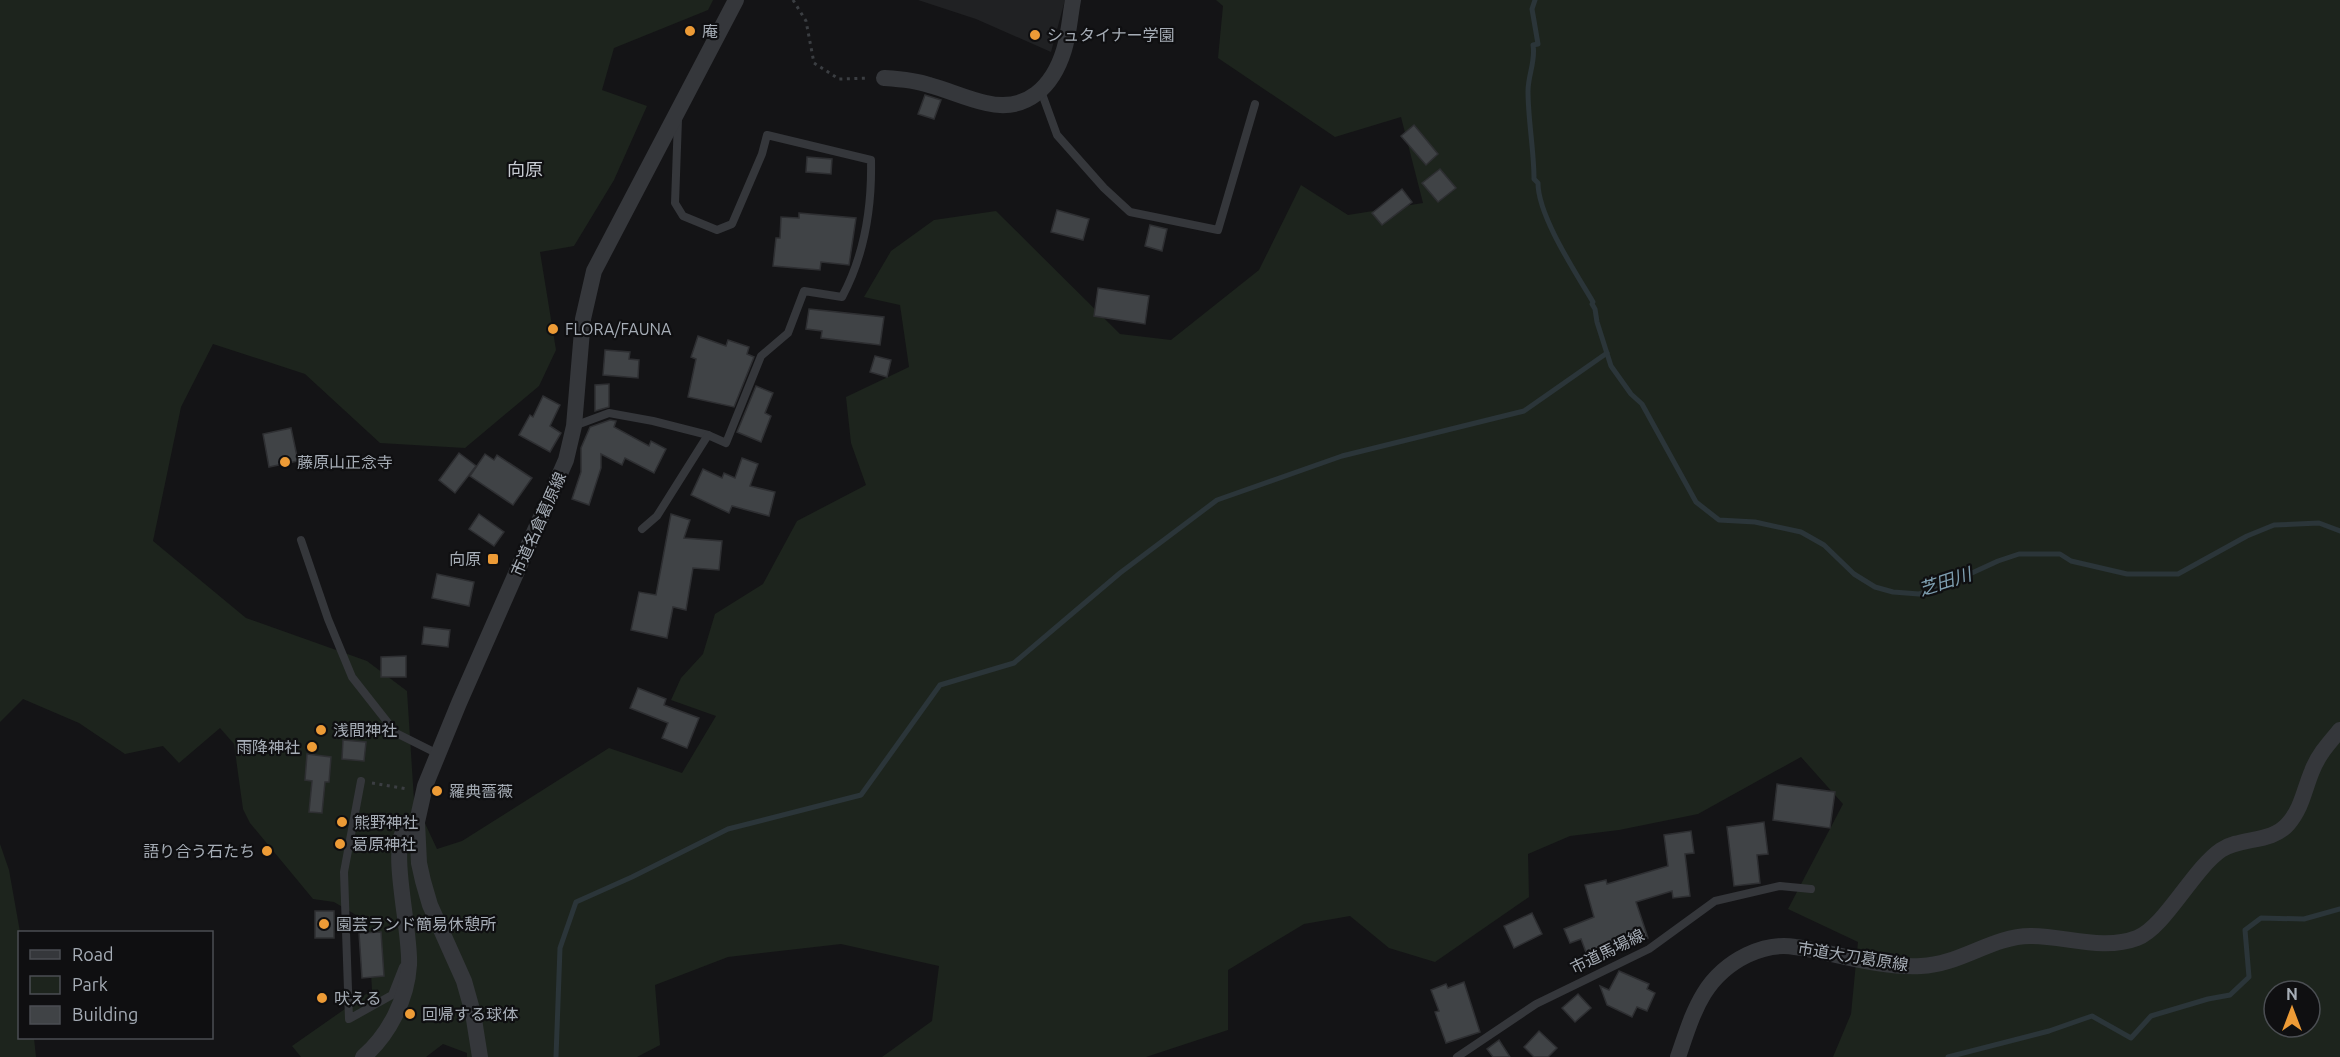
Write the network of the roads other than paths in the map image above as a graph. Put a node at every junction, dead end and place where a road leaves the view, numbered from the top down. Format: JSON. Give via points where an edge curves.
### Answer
{"nodes":[{"id":1,"x":736,"y":0,"type":"edge"},
{"id":2,"x":1073,"y":0,"type":"edge"},
{"id":3,"x":884,"y":78,"type":"road end"},
{"id":4,"x":1041,"y":91,"type":"junction"},
{"id":5,"x":1255,"y":104,"type":"dead end"},
{"id":6,"x":678,"y":111,"type":"junction"},
{"id":7,"x":574,"y":426,"type":"junction"},
{"id":8,"x":708,"y":435,"type":"junction"},
{"id":9,"x":642,"y":530,"type":"dead end"},
{"id":10,"x":301,"y":540,"type":"dead end"},
{"id":11,"x":2340,"y":730,"type":"edge"},
{"id":12,"x":438,"y":754,"type":"junction"},
{"id":13,"x":361,"y":781,"type":"road end"},
{"id":14,"x":417,"y":822,"type":"junction"},
{"id":15,"x":1811,"y":889,"type":"dead end"},
{"id":16,"x":409,"y":952,"type":"junction"},
{"id":17,"x":363,"y":1057,"type":"edge"},
{"id":18,"x":480,"y":1057,"type":"edge"},
{"id":19,"x":1458,"y":1057,"type":"edge"},
{"id":20,"x":1678,"y":1057,"type":"edge"}],
"edges":[{"from":1,"to":6,"type":"street","name":"市道名倉葛原線"},
{"from":2,"to":4,"type":"street","via":[[1065,48]]},
{"from":3,"to":4,"type":"street","via":[[928,84],[988,104],[1016,103]]},
{"from":4,"to":5,"type":"lane","via":[[1057,135],[1130,212],[1218,230]]},
{"from":6,"to":7,"type":"street","name":"市道名倉葛原線","via":[[594,271],[583,319]]},
{"from":6,"to":8,"type":"lane","via":[[675,203],[683,216],[717,230],[732,224],[767,135],[871,160],[872,192],[856,269],[842,297],[804,291],[788,333],[761,356],[726,443]]},
{"from":7,"to":8,"type":"lane","via":[[609,413]]},
{"from":7,"to":12,"type":"street","name":"市道名倉葛原線","via":[[567,460]]},
{"from":8,"to":9,"type":"lane","via":[[657,516]]},
{"from":10,"to":12,"type":"lane","via":[[352,677],[396,733]]},
{"from":11,"to":20,"type":"street","name":"市道大刀葛原線","via":[[2323,749],[2299,810],[2286,827],[2223,849],[2211,858],[2152,930],[2139,937],[2104,944],[2025,936],[1918,966],[1868,962],[1793,946],[1758,950],[1712,980],[1695,1008]]},
{"from":12,"to":14,"type":"street","name":"市道名倉葛原線"},
{"from":13,"to":16,"type":"lane","via":[[344,872],[349,1019],[392,995]]},
{"from":14,"to":16,"type":"street","via":[[403,832],[400,844]]},
{"from":14,"to":18,"type":"street","name":"市道名倉葛原線","via":[[418,863],[430,905],[464,981]]},
{"from":15,"to":19,"type":"lane","name":"市道馬場線","via":[[1780,886],[1715,901],[1649,949],[1536,1004]]},
{"from":16,"to":17,"type":"street","via":[[407,979],[394,1017]]}]}
